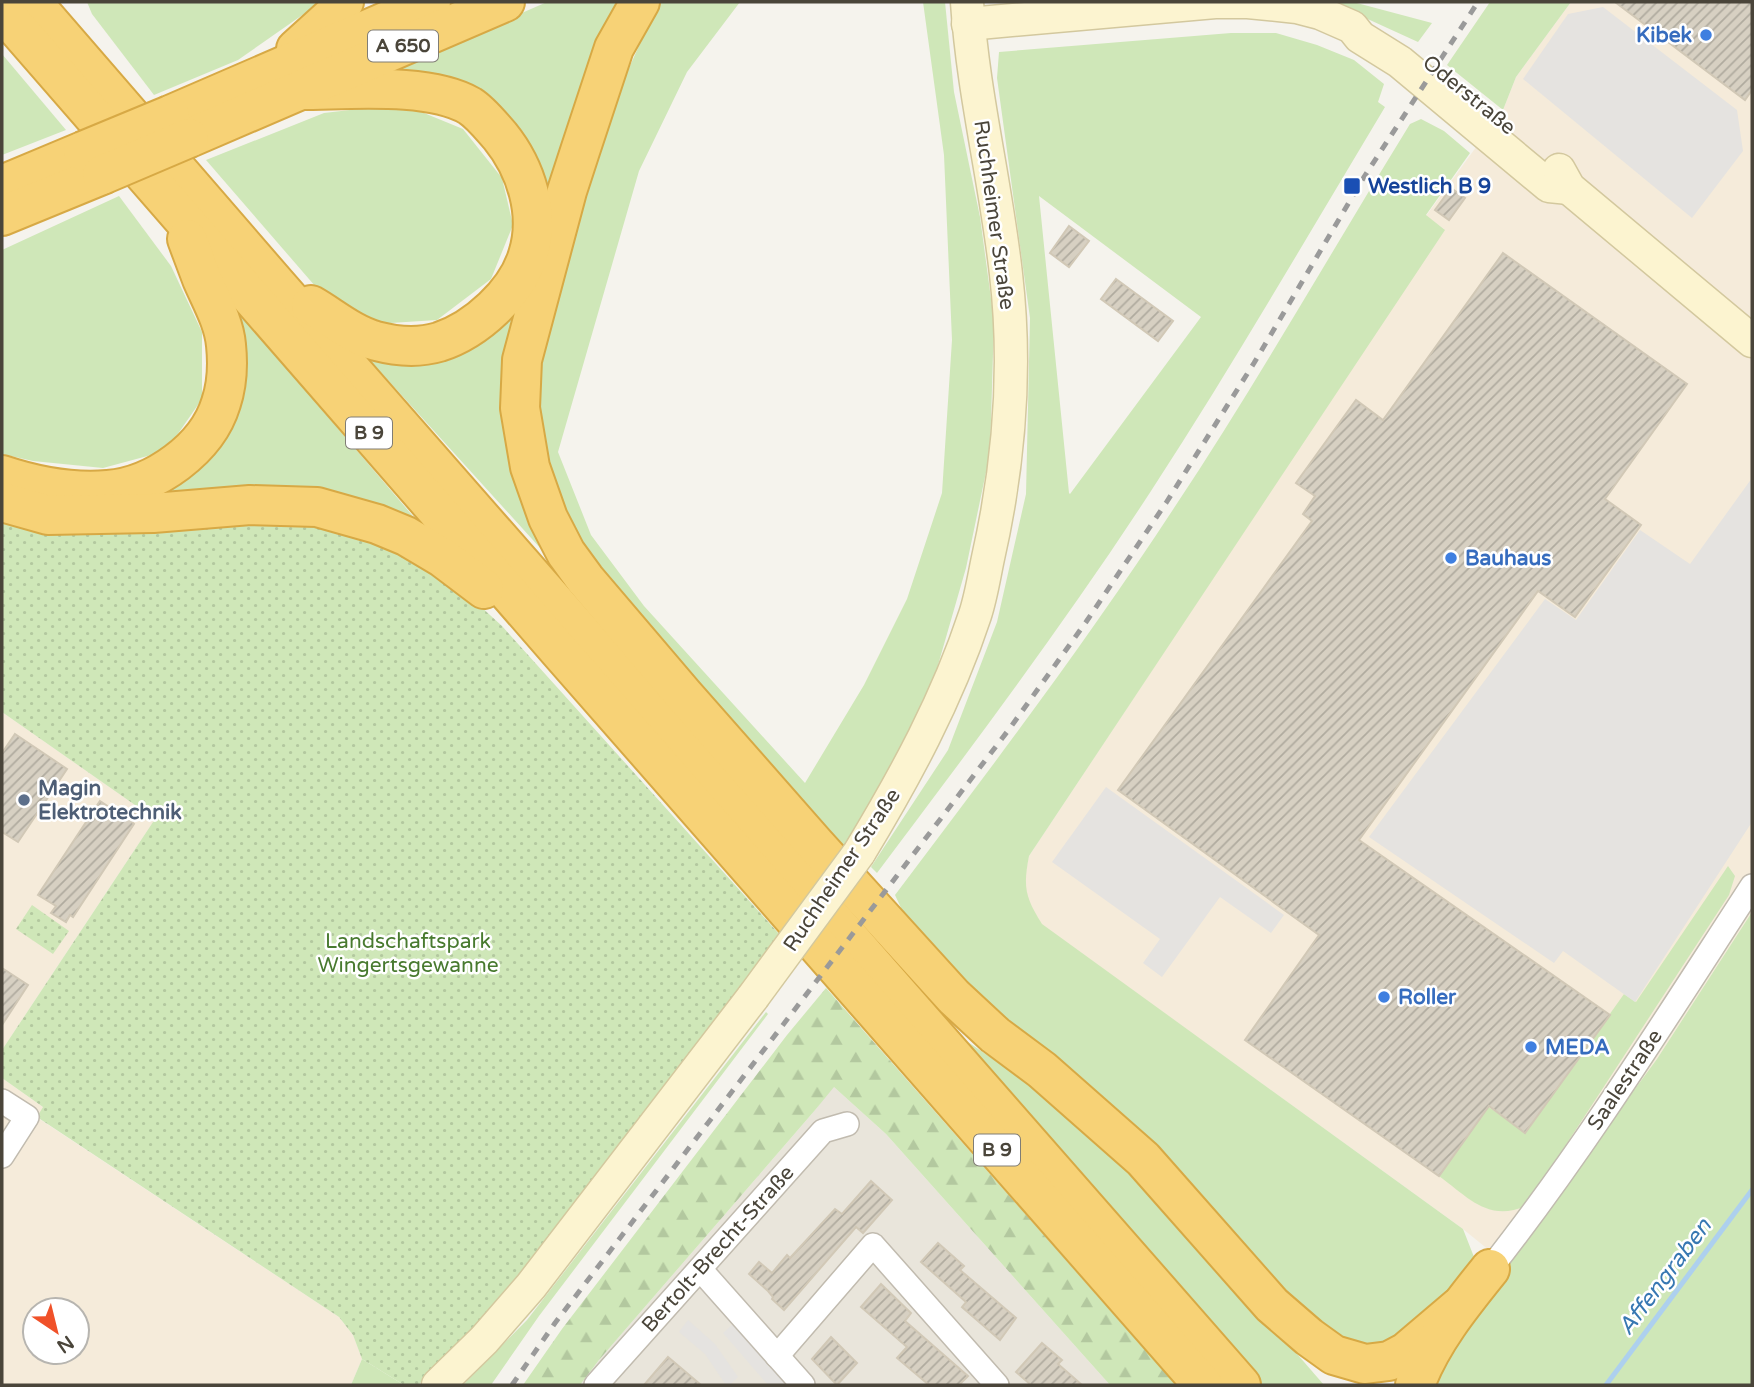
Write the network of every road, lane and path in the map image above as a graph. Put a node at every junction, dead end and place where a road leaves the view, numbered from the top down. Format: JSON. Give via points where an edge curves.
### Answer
{"nodes":[{"id":1,"x":68,"y":2,"type":"edge"},
{"id":2,"x":344,"y":2,"type":"edge"},
{"id":3,"x":431,"y":2,"type":"edge"},
{"id":4,"x":505,"y":2,"type":"edge"},
{"id":5,"x":640,"y":2,"type":"edge"},
{"id":6,"x":967,"y":13,"type":"edge"},
{"id":7,"x":13,"y":14,"type":"edge"},
{"id":8,"x":266,"y":74,"type":"junction"},
{"id":9,"x":105,"y":88,"type":"junction"},
{"id":10,"x":302,"y":90,"type":"junction"},
{"id":11,"x":179,"y":127,"type":"junction"},
{"id":12,"x":3,"y":209,"type":"edge"},
{"id":13,"x":178,"y":214,"type":"junction"},
{"id":14,"x":276,"y":284,"type":"junction"},
{"id":15,"x":1752,"y":341,"type":"edge"},
{"id":16,"x":2,"y":475,"type":"edge"},
{"id":17,"x":2,"y":502,"type":"edge"},
{"id":18,"x":561,"y":653,"type":"junction"},
{"id":19,"x":1752,"y":886,"type":"edge"},
{"id":20,"x":859,"y":951,"type":"junction"},
{"id":21,"x":1070,"y":1096,"type":"junction"},
{"id":22,"x":2,"y":1101,"type":"edge"},
{"id":23,"x":847,"y":1124,"type":"dead end"},
{"id":24,"x":2,"y":1156,"type":"edge"},
{"id":25,"x":700,"y":1269,"type":"junction"},
{"id":26,"x":1490,"y":1269,"type":"joint"},
{"id":27,"x":1272,"y":1305,"type":"junction"},
{"id":28,"x":1459,"y":1307,"type":"junction"},
{"id":29,"x":777,"y":1356,"type":"junction"},
{"id":30,"x":438,"y":1385,"type":"edge"},
{"id":31,"x":596,"y":1385,"type":"edge"},
{"id":32,"x":803,"y":1385,"type":"edge"},
{"id":33,"x":997,"y":1385,"type":"edge"},
{"id":34,"x":1203,"y":1385,"type":"edge"},
{"id":35,"x":1241,"y":1385,"type":"edge"},
{"id":36,"x":1335,"y":1385,"type":"edge"},
{"id":37,"x":1415,"y":1385,"type":"edge"}],
"edges":[{"from":1,"to":9,"type":"highway"},
{"from":2,"to":8,"type":"highway"},
{"from":3,"to":8,"type":"highway","number":"A 650"},
{"from":4,"to":10,"type":"highway","number":"A 650"},
{"from":5,"to":21,"type":"highway","via":[[614,48],[581,148],[522,360],[520,408],[539,497],[566,553],[585,579],[815,844],[954,998]]},
{"from":6,"to":15,"type":"street","name":"Oderstraße","via":[[1248,2],[1297,7],[1352,27],[1549,186],[1569,188]]},
{"from":6,"to":30,"type":"street","name":"Ruchheimer Straße","bridge":true,"via":[[1006,272],[1011,367],[1009,441],[993,534],[975,614],[949,682],[916,756],[859,853],[531,1286]]},
{"from":7,"to":9,"type":"highway","number":"B 9"},
{"from":7,"to":13,"type":"highway","number":"B 9"},
{"from":8,"to":11,"type":"highway","number":"A 650"},
{"from":9,"to":14,"type":"highway","number":"B 9"},
{"from":10,"to":11,"type":"highway","number":"A 650"},
{"from":10,"to":14,"type":"highway","via":[[399,90],[438,94],[470,106],[511,149],[524,177],[533,225],[528,256],[510,288],[471,326],[439,342],[409,346],[376,341],[349,331]]},
{"from":11,"to":12,"type":"highway","number":"A 650","bridge":true,"via":[[92,163]]},
{"from":13,"to":16,"type":"highway","via":[[226,342],[226,378],[211,425],[197,445],[171,467],[138,484],[82,490]]},
{"from":13,"to":18,"type":"highway","number":"B 9"},
{"from":14,"to":20,"type":"highway","number":"B 9"},
{"from":17,"to":18,"type":"highway","via":[[48,515],[250,505],[317,508],[377,524],[406,536],[471,579]]},
{"from":18,"to":34,"type":"highway","number":"B 9"},
{"from":19,"to":26,"type":"street","name":"Saalestraße","via":[[1617,1093]]},
{"from":20,"to":21,"type":"highway","number":"B 9","via":[[897,970],[998,1056]]},
{"from":20,"to":35,"type":"highway","number":"B 9"},
{"from":21,"to":27,"type":"highway","number":"B 9","via":[[1143,1159]]},
{"from":22,"to":24,"type":"street","via":[[27,1118]]},
{"from":23,"to":25,"type":"street","name":"Bertolt-Brecht-Straße","via":[[823,1131]]},
{"from":25,"to":29,"type":"street"},
{"from":25,"to":31,"type":"street","name":"Bertolt-Brecht-Straße"},
{"from":26,"to":28,"type":"highway"},
{"from":27,"to":28,"type":"highway","via":[[1334,1355],[1365,1364],[1389,1361],[1406,1352]]},
{"from":27,"to":36,"type":"highway","number":"B 9","via":[[1288,1332]]},
{"from":28,"to":37,"type":"highway"},
{"from":29,"to":32,"type":"street"},
{"from":29,"to":33,"type":"street","via":[[873,1245]]}]}
